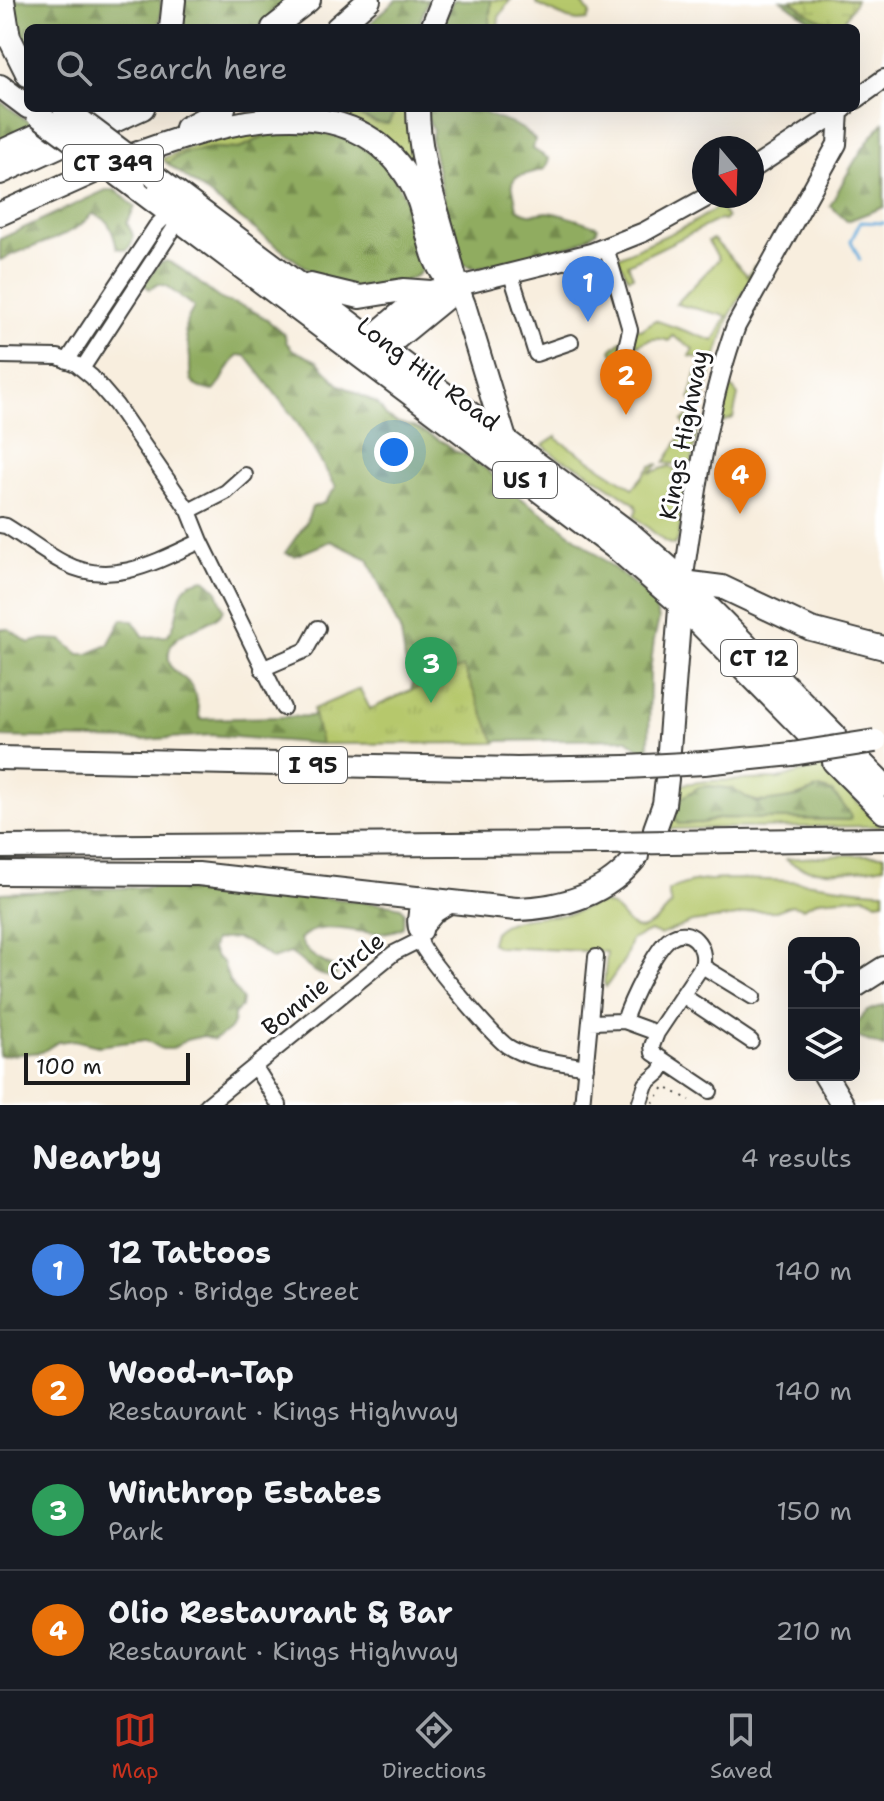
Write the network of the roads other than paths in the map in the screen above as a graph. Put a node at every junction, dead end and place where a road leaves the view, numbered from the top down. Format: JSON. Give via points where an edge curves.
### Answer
{"nodes":[{"id":1,"x":3,"y":0,"type":"edge"},
{"id":2,"x":174,"y":0,"type":"edge"},
{"id":3,"x":309,"y":0,"type":"edge"},
{"id":4,"x":369,"y":0,"type":"edge"},
{"id":5,"x":443,"y":0,"type":"edge"},
{"id":6,"x":171,"y":24,"type":"edge"},
{"id":7,"x":278,"y":24,"type":"edge"},
{"id":8,"x":342,"y":24,"type":"edge"},
{"id":9,"x":434,"y":24,"type":"edge"},
{"id":10,"x":0,"y":61,"type":"edge"},
{"id":11,"x":24,"y":67,"type":"edge"},
{"id":12,"x":24,"y":79,"type":"edge"},
{"id":13,"x":884,"y":79,"type":"edge"},
{"id":14,"x":0,"y":86,"type":"edge"},
{"id":15,"x":860,"y":96,"type":"edge"},
{"id":16,"x":24,"y":105,"type":"edge"},
{"id":17,"x":34,"y":112,"type":"edge"},
{"id":18,"x":69,"y":112,"type":"edge"},
{"id":19,"x":88,"y":112,"type":"edge"},
{"id":20,"x":134,"y":112,"type":"edge"},
{"id":21,"x":216,"y":112,"type":"edge"},
{"id":22,"x":418,"y":112,"type":"edge"},
{"id":23,"x":839,"y":112,"type":"edge"},
{"id":24,"x":842,"y":112,"type":"edge"},
{"id":25,"x":0,"y":152,"type":"edge"},
{"id":26,"x":119,"y":160,"type":"junction"},
{"id":27,"x":764,"y":161,"type":"edge"},
{"id":28,"x":0,"y":173,"type":"edge"},
{"id":29,"x":692,"y":205,"type":"edge"},
{"id":30,"x":179,"y":207,"type":"junction"},
{"id":31,"x":0,"y":214,"type":"edge"},
{"id":32,"x":606,"y":247,"type":"junction"},
{"id":33,"x":511,"y":275,"type":"junction"},
{"id":34,"x":294,"y":280,"type":"junction"},
{"id":35,"x":455,"y":287,"type":"junction"},
{"id":36,"x":431,"y":292,"type":"junction"},
{"id":37,"x":571,"y":342,"type":"dead end"},
{"id":38,"x":372,"y":352,"type":"junction"},
{"id":39,"x":0,"y":356,"type":"edge"},
{"id":40,"x":623,"y":360,"type":"dead end"},
{"id":41,"x":75,"y":365,"type":"junction"},
{"id":42,"x":505,"y":439,"type":"junction"},
{"id":43,"x":245,"y":475,"type":"dead end"},
{"id":44,"x":189,"y":511,"type":"junction"},
{"id":45,"x":0,"y":525,"type":"edge"},
{"id":46,"x":201,"y":541,"type":"junction"},
{"id":47,"x":682,"y":593,"type":"junction"},
{"id":48,"x":318,"y":628,"type":"dead end"},
{"id":49,"x":713,"y":637,"type":"junction"},
{"id":50,"x":884,"y":648,"type":"edge"},
{"id":51,"x":674,"y":666,"type":"junction"},
{"id":52,"x":262,"y":669,"type":"junction"},
{"id":53,"x":283,"y":708,"type":"dead end"},
{"id":54,"x":834,"y":734,"type":"dead end"},
{"id":55,"x":811,"y":737,"type":"dead end"},
{"id":56,"x":880,"y":741,"type":"edge"},
{"id":57,"x":0,"y":748,"type":"edge"},
{"id":58,"x":669,"y":750,"type":"dead end"},
{"id":59,"x":0,"y":758,"type":"edge"},
{"id":60,"x":857,"y":758,"type":"dead end"},
{"id":61,"x":133,"y":761,"type":"junction"},
{"id":62,"x":834,"y":762,"type":"dead end"},
{"id":63,"x":667,"y":779,"type":"dead end"},
{"id":64,"x":884,"y":785,"type":"edge"},
{"id":65,"x":884,"y":812,"type":"edge"},
{"id":66,"x":662,"y":835,"type":"junction"},
{"id":67,"x":0,"y":838,"type":"edge"},
{"id":68,"x":884,"y":839,"type":"edge"},
{"id":69,"x":517,"y":842,"type":"junction"},
{"id":70,"x":0,"y":847,"type":"edge"},
{"id":71,"x":637,"y":856,"type":"dead end"},
{"id":72,"x":0,"y":873,"type":"edge"},
{"id":73,"x":420,"y":898,"type":"junction"},
{"id":74,"x":455,"y":903,"type":"junction"},
{"id":75,"x":421,"y":935,"type":"junction"},
{"id":76,"x":596,"y":957,"type":"dead end"},
{"id":77,"x":884,"y":960,"type":"edge"},
{"id":78,"x":702,"y":966,"type":"junction"},
{"id":79,"x":884,"y":968,"type":"edge"},
{"id":80,"x":860,"y":970,"type":"edge"},
{"id":81,"x":860,"y":983,"type":"edge"},
{"id":82,"x":682,"y":995,"type":"junction"},
{"id":83,"x":753,"y":997,"type":"dead end"},
{"id":84,"x":624,"y":1021,"type":"junction"},
{"id":85,"x":590,"y":1022,"type":"junction"},
{"id":86,"x":657,"y":1033,"type":"junction"},
{"id":87,"x":751,"y":1041,"type":"dead end"},
{"id":88,"x":666,"y":1062,"type":"junction"},
{"id":89,"x":255,"y":1067,"type":"junction"},
{"id":90,"x":586,"y":1067,"type":"junction"},
{"id":91,"x":814,"y":1081,"type":"edge"},
{"id":92,"x":829,"y":1081,"type":"edge"},
{"id":93,"x":710,"y":1091,"type":"dead end"},
{"id":94,"x":647,"y":1103,"type":"edge"},
{"id":95,"x":207,"y":1105,"type":"edge"},
{"id":96,"x":279,"y":1105,"type":"edge"},
{"id":97,"x":582,"y":1105,"type":"edge"},
{"id":98,"x":825,"y":1105,"type":"edge"},
{"id":99,"x":843,"y":1105,"type":"edge"}],
"edges":[{"from":1,"to":11,"type":"highway","via":[[9,37]]},
{"from":2,"to":6,"type":"highway"},
{"from":3,"to":7,"type":"highway"},
{"from":4,"to":8,"type":"highway"},
{"from":5,"to":9,"type":"highway"},
{"from":10,"to":12,"type":"highway"},
{"from":13,"to":15,"type":"main road"},
{"from":14,"to":16,"type":"highway","name":"Long Hill Road","number":"US 1"},
{"from":17,"to":30,"type":"highway","name":"Long Hill Road","number":"US 1","bridge":true,"via":[[135,187]]},
{"from":18,"to":30,"type":"highway","name":"Long Hill Road","number":"US 1","bridge":true,"via":[[156,177]]},
{"from":19,"to":25,"type":"highway"},
{"from":20,"to":28,"type":"highway","number":"CT 349"},
{"from":21,"to":26,"type":"highway","number":"CT 349"},
{"from":22,"to":35,"type":"highway","via":[[425,165]]},
{"from":23,"to":27,"type":"main road"},
{"from":24,"to":47,"type":"main road","name":"Kings Highway","via":[[837,144],[728,349],[711,414]]},
{"from":26,"to":31,"type":"highway","number":"CT 349"},
{"from":26,"to":35,"type":"highway","via":[[198,134],[272,118],[344,126],[383,150],[408,180],[437,267]]},
{"from":29,"to":32,"type":"main road"},
{"from":30,"to":34,"type":"highway","name":"Long Hill Road","number":"US 1"},
{"from":30,"to":38,"type":"highway","name":"Long Hill Road","number":"US 1"},
{"from":30,"to":41,"type":"street","via":[[156,226]]},
{"from":32,"to":33,"type":"main road"},
{"from":32,"to":40,"type":"street","via":[[630,330]]},
{"from":33,"to":35,"type":"main road"},
{"from":33,"to":37,"type":"street","via":[[536,354]]},
{"from":34,"to":36,"type":"highway","via":[[360,297]]},
{"from":34,"to":38,"type":"highway","name":"Long Hill Road","number":"US 1"},
{"from":35,"to":36,"type":"highway"},
{"from":35,"to":38,"type":"highway","via":[[392,342]]},
{"from":35,"to":42,"type":"highway"},
{"from":36,"to":38,"type":"highway","via":[[381,330]]},
{"from":38,"to":42,"type":"highway","name":"Long Hill Road","number":"US 1"},
{"from":38,"to":47,"type":"highway","name":"Long Hill Road","number":"US 1","via":[[602,538]]},
{"from":39,"to":41,"type":"street","via":[[58,357]]},
{"from":41,"to":44,"type":"street","via":[[116,405]]},
{"from":42,"to":47,"type":"highway","name":"Long Hill Road","number":"US 1","via":[[625,529]]},
{"from":43,"to":44,"type":"street","via":[[226,492]]},
{"from":44,"to":46,"type":"street"},
{"from":45,"to":46,"type":"street","via":[[72,567],[106,574],[140,568]]},
{"from":46,"to":52,"type":"street"},
{"from":47,"to":49,"type":"highway","name":"Long Hill Road","number":"US 1"},
{"from":47,"to":50,"type":"highway","via":[[722,587],[803,626]]},
{"from":47,"to":51,"type":"highway"},
{"from":47,"to":54,"type":"highway","name":"Long Hill Road","number":"CT 12"},
{"from":48,"to":52,"type":"street","via":[[306,650]]},
{"from":49,"to":51,"type":"highway","via":[[685,646]]},
{"from":49,"to":55,"type":"highway","name":"Long Hill Road","number":"US 1"},
{"from":51,"to":58,"type":"highway"},
{"from":52,"to":53,"type":"street"},
{"from":56,"to":61,"type":"highway","number":"I 95","bridge":true,"via":[[626,767]]},
{"from":57,"to":61,"type":"highway"},
{"from":59,"to":61,"type":"highway","number":"I 95"},
{"from":60,"to":64,"type":"highway"},
{"from":62,"to":65,"type":"highway"},
{"from":63,"to":66,"type":"highway"},
{"from":66,"to":68,"type":"highway"},
{"from":66,"to":69,"type":"highway","bridge":true,"via":[[604,843]]},
{"from":67,"to":69,"type":"highway","via":[[304,836]]},
{"from":69,"to":70,"type":"highway"},
{"from":71,"to":74,"type":"highway","via":[[611,881],[564,903],[516,909]]},
{"from":72,"to":73,"type":"highway","via":[[198,874]]},
{"from":73,"to":74,"type":"highway"},
{"from":73,"to":75,"type":"highway"},
{"from":74,"to":75,"type":"street","via":[[437,914]]},
{"from":75,"to":89,"type":"street","name":"Bonnie Circle"},
{"from":75,"to":90,"type":"street","via":[[467,1002],[509,1047]]},
{"from":76,"to":85,"type":"street"},
{"from":77,"to":80,"type":"highway"},
{"from":78,"to":82,"type":"street"},
{"from":78,"to":83,"type":"street"},
{"from":78,"to":84,"type":"street","via":[[703,951],[695,939],[683,934],[669,939],[632,998]]},
{"from":79,"to":81,"type":"highway"},
{"from":82,"to":86,"type":"street"},
{"from":82,"to":87,"type":"street"},
{"from":84,"to":85,"type":"street"},
{"from":84,"to":86,"type":"street"},
{"from":85,"to":90,"type":"street"},
{"from":86,"to":88,"type":"street","via":[[653,1053]]},
{"from":88,"to":93,"type":"street"},
{"from":88,"to":94,"type":"street","via":[[646,1084]]},
{"from":89,"to":95,"type":"street","name":"Bonnie Circle"},
{"from":89,"to":96,"type":"street"},
{"from":90,"to":97,"type":"street"},
{"from":91,"to":98,"type":"highway"},
{"from":92,"to":99,"type":"highway"}]}
